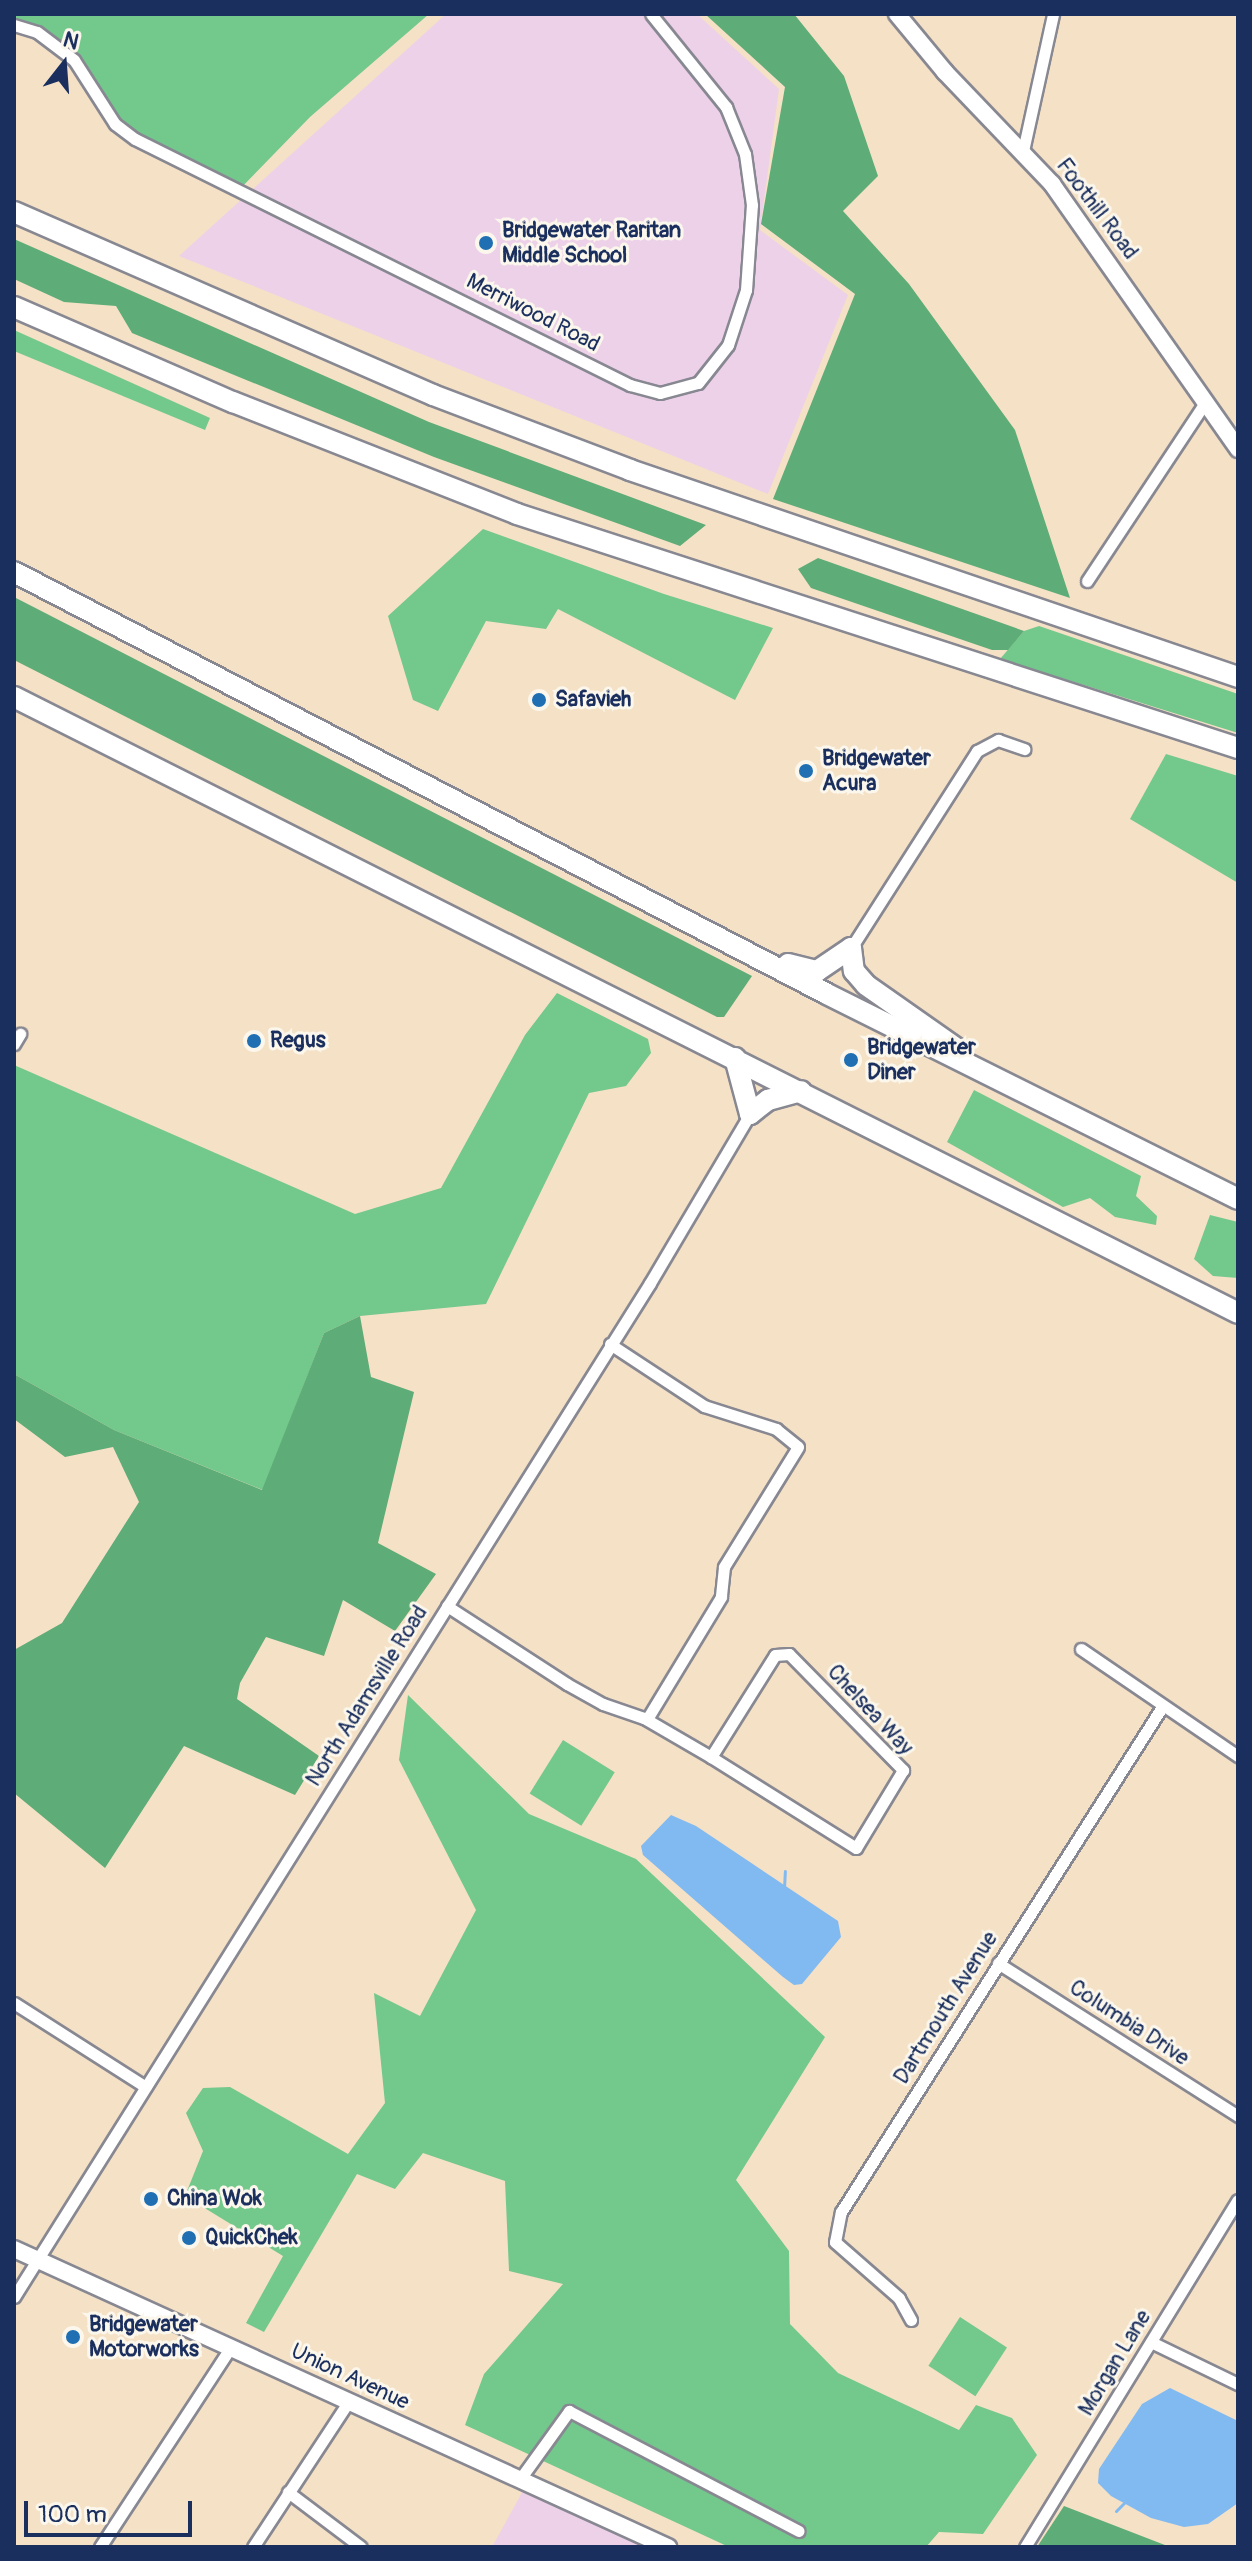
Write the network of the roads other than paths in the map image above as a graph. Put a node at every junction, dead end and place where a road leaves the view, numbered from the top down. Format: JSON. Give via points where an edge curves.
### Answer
{"nodes":[{"id":1,"x":651,"y":14,"type":"edge"},
{"id":2,"x":897,"y":14,"type":"edge"},
{"id":3,"x":1053,"y":14,"type":"edge"},
{"id":4,"x":14,"y":25,"type":"edge"},
{"id":5,"x":1023,"y":151,"type":"junction"},
{"id":6,"x":14,"y":212,"type":"edge"},
{"id":7,"x":14,"y":307,"type":"edge"},
{"id":8,"x":1206,"y":401,"type":"junction"},
{"id":9,"x":1238,"y":449,"type":"edge"},
{"id":10,"x":14,"y":572,"type":"edge"},
{"id":11,"x":1087,"y":581,"type":"dead end"},
{"id":12,"x":1238,"y":677,"type":"edge"},
{"id":13,"x":14,"y":697,"type":"edge"},
{"id":14,"x":1238,"y":748,"type":"edge"},
{"id":15,"x":1024,"y":749,"type":"dead end"},
{"id":16,"x":729,"y":943,"type":"junction"},
{"id":17,"x":851,"y":948,"type":"junction"},
{"id":18,"x":735,"y":1058,"type":"junction"},
{"id":19,"x":1003,"y":1082,"type":"junction"},
{"id":20,"x":801,"y":1091,"type":"junction"},
{"id":21,"x":750,"y":1114,"type":"junction"},
{"id":22,"x":1238,"y":1199,"type":"edge"},
{"id":23,"x":1238,"y":1313,"type":"edge"},
{"id":24,"x":610,"y":1344,"type":"junction"},
{"id":25,"x":447,"y":1606,"type":"junction"},
{"id":26,"x":1081,"y":1649,"type":"dead end"},
{"id":27,"x":1162,"y":1707,"type":"junction"},
{"id":28,"x":647,"y":1719,"type":"junction"},
{"id":29,"x":1238,"y":1756,"type":"edge"},
{"id":30,"x":711,"y":1757,"type":"junction"},
{"id":31,"x":998,"y":1963,"type":"junction"},
{"id":32,"x":14,"y":2003,"type":"edge"},
{"id":33,"x":146,"y":2087,"type":"junction"},
{"id":34,"x":1238,"y":2116,"type":"edge"},
{"id":35,"x":1238,"y":2200,"type":"edge"},
{"id":36,"x":14,"y":2249,"type":"edge"},
{"id":37,"x":39,"y":2259,"type":"junction"},
{"id":38,"x":14,"y":2297,"type":"edge"},
{"id":39,"x":911,"y":2320,"type":"dead end"},
{"id":40,"x":1151,"y":2342,"type":"junction"},
{"id":41,"x":231,"y":2347,"type":"junction"},
{"id":42,"x":1238,"y":2384,"type":"edge"},
{"id":43,"x":349,"y":2401,"type":"junction"},
{"id":44,"x":520,"y":2479,"type":"junction"},
{"id":45,"x":288,"y":2492,"type":"junction"},
{"id":46,"x":799,"y":2531,"type":"dead end"},
{"id":47,"x":100,"y":2547,"type":"edge"},
{"id":48,"x":253,"y":2547,"type":"edge"},
{"id":49,"x":361,"y":2547,"type":"edge"},
{"id":50,"x":668,"y":2547,"type":"edge"},
{"id":51,"x":1025,"y":2547,"type":"edge"}],
"edges":[{"from":1,"to":4,"type":"street","name":"Merriwood Road","via":[[726,107],[745,154],[752,205],[746,290],[728,345],[698,383],[660,393],[630,385],[135,139],[115,124],[74,60],[37,32]]},
{"from":2,"to":5,"type":"street","name":"Foothill Road","via":[[953,81]]},
{"from":3,"to":5,"type":"street"},
{"from":5,"to":8,"type":"street","name":"Foothill Road","via":[[1129,288]]},
{"from":6,"to":12,"type":"highway","via":[[433,395],[630,470]]},
{"from":7,"to":14,"type":"highway","via":[[233,402],[517,514]]},
{"from":8,"to":9,"type":"street","name":"Foothill Road"},
{"from":8,"to":11,"type":"street"},
{"from":10,"to":16,"type":"highway"},
{"from":13,"to":18,"type":"highway"},
{"from":15,"to":17,"type":"street","via":[[998,740],[977,751]]},
{"from":16,"to":17,"type":"highway","via":[[808,971],[833,965]]},
{"from":16,"to":19,"type":"highway"},
{"from":17,"to":19,"type":"highway","via":[[854,971],[866,985]]},
{"from":18,"to":20,"type":"highway"},
{"from":18,"to":21,"type":"highway"},
{"from":19,"to":22,"type":"highway"},
{"from":20,"to":21,"type":"highway","via":[[768,1100]]},
{"from":20,"to":23,"type":"highway"},
{"from":21,"to":24,"type":"street","name":"North Adamsville Road"},
{"from":24,"to":25,"type":"street","name":"North Adamsville Road"},
{"from":24,"to":28,"type":"street","via":[[704,1406],[776,1429],[798,1447],[724,1567],[721,1597]]},
{"from":25,"to":28,"type":"street","name":"Chelsea Way","via":[[567,1684]]},
{"from":25,"to":33,"type":"street","name":"North Adamsville Road"},
{"from":26,"to":27,"type":"street"},
{"from":27,"to":29,"type":"street"},
{"from":27,"to":31,"type":"street","name":"Dartmouth Avenue"},
{"from":28,"to":30,"type":"street","name":"Chelsea Way"},
{"from":30,"to":30,"type":"street","name":"Chelsea Way","via":[[856,1848],[903,1770],[789,1654],[775,1655]]},
{"from":31,"to":34,"type":"street","name":"Columbia Drive"},
{"from":31,"to":39,"type":"street","name":"Dartmouth Avenue","via":[[834,2229],[840,2249],[899,2298]]},
{"from":32,"to":33,"type":"street"},
{"from":33,"to":37,"type":"street","name":"North Adamsville Road"},
{"from":35,"to":40,"type":"street","name":"Morgan Lane"},
{"from":36,"to":37,"type":"street","name":"Union Avenue"},
{"from":37,"to":38,"type":"street","name":"North Adamsville Road"},
{"from":37,"to":41,"type":"street","name":"Union Avenue"},
{"from":40,"to":42,"type":"street"},
{"from":40,"to":51,"type":"street","name":"Morgan Lane"},
{"from":41,"to":43,"type":"street","name":"Union Avenue"},
{"from":41,"to":47,"type":"street"},
{"from":43,"to":44,"type":"street","name":"Union Avenue"},
{"from":43,"to":45,"type":"street"},
{"from":44,"to":46,"type":"street","via":[[569,2411]]},
{"from":44,"to":50,"type":"street","name":"Union Avenue"},
{"from":45,"to":48,"type":"street"},
{"from":45,"to":49,"type":"street"}]}
